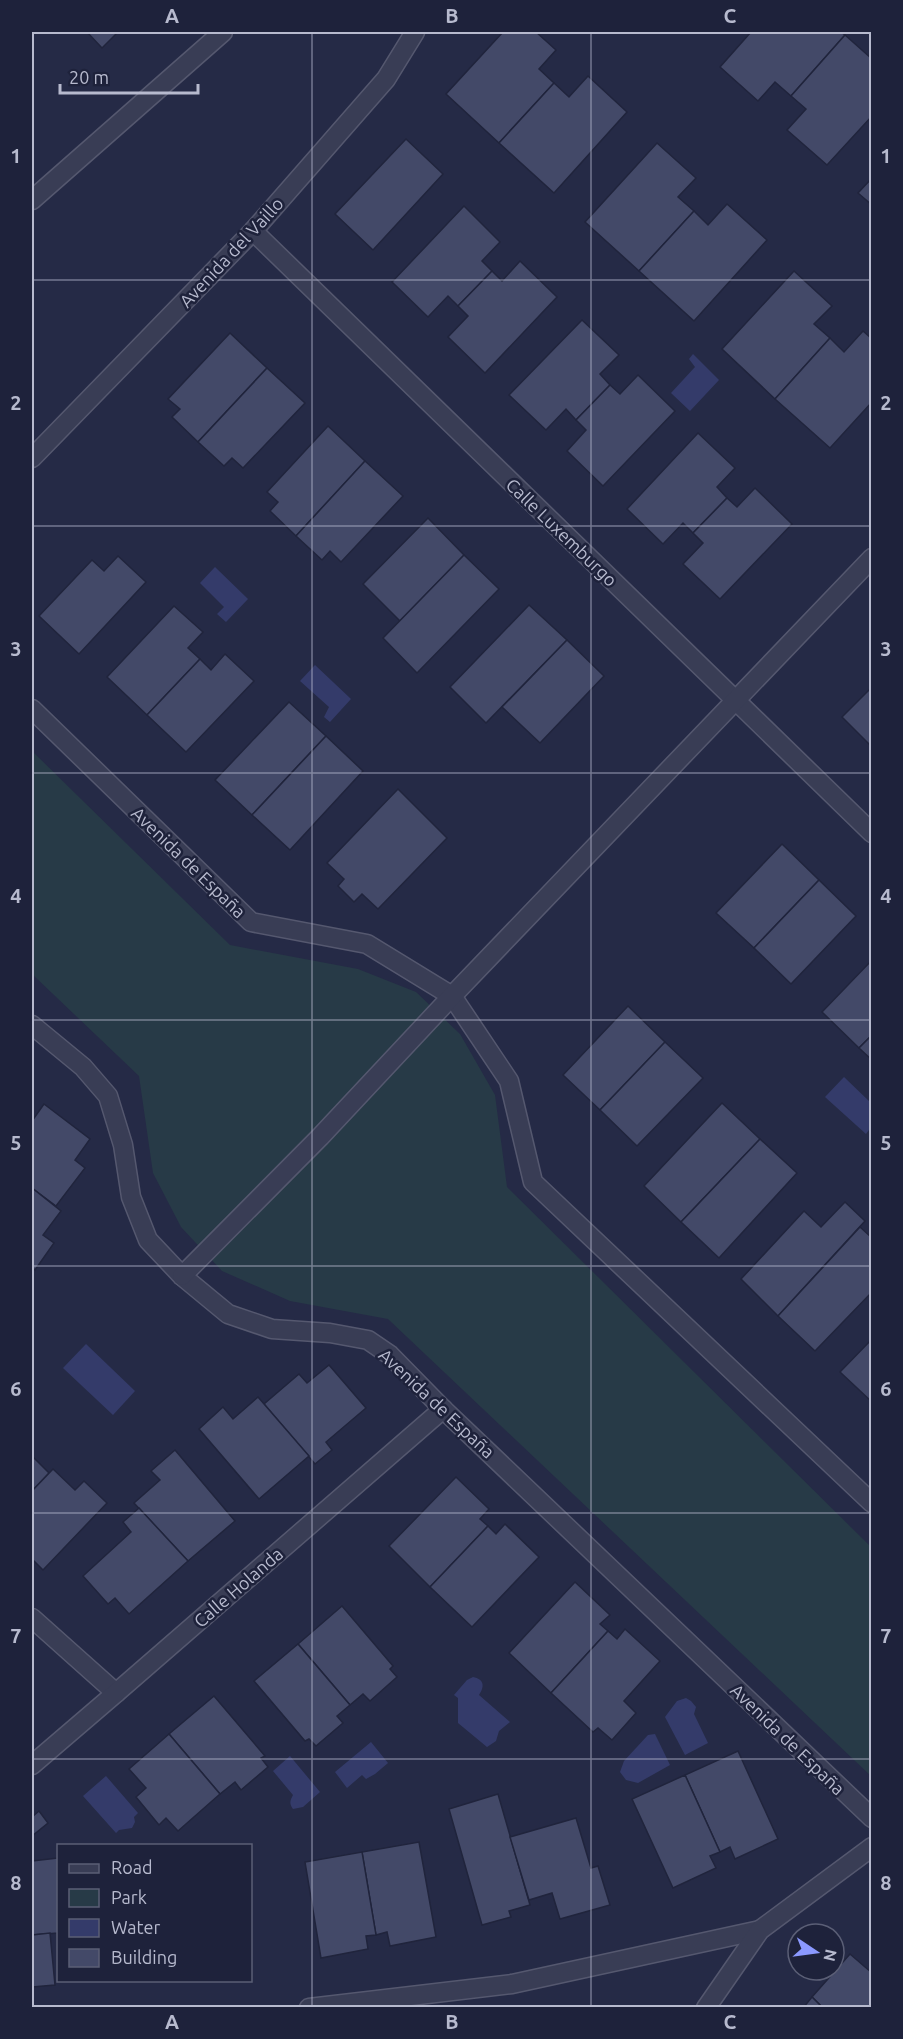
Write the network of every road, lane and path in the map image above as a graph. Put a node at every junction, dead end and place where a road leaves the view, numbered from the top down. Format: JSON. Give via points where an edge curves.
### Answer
{"nodes":[{"id":1,"x":223,"y":32,"type":"edge"},
{"id":2,"x":415,"y":32,"type":"edge"},
{"id":3,"x":32,"y":200,"type":"edge"},
{"id":4,"x":254,"y":231,"type":"junction"},
{"id":5,"x":32,"y":458,"type":"edge"},
{"id":6,"x":872,"y":558,"type":"edge"},
{"id":7,"x":735,"y":700,"type":"junction"},
{"id":8,"x":32,"y":709,"type":"edge"},
{"id":9,"x":872,"y":833,"type":"edge"},
{"id":10,"x":453,"y":996,"type":"junction"},
{"id":11,"x":33,"y":1030,"type":"edge"},
{"id":12,"x":182,"y":1276,"type":"junction"},
{"id":13,"x":443,"y":1409,"type":"junction"},
{"id":14,"x":872,"y":1503,"type":"edge"},
{"id":15,"x":32,"y":1618,"type":"edge"},
{"id":16,"x":116,"y":1694,"type":"junction"},
{"id":17,"x":32,"y":1765,"type":"edge"},
{"id":18,"x":872,"y":1818,"type":"edge"},
{"id":19,"x":872,"y":1846,"type":"edge"},
{"id":20,"x":760,"y":1930,"type":"junction"},
{"id":21,"x":309,"y":2007,"type":"edge"},
{"id":22,"x":706,"y":2007,"type":"edge"}],
"edges":[{"from":1,"to":3,"type":"street"},
{"from":2,"to":4,"type":"street","name":"Avenida del Vaillo","via":[[386,79]]},
{"from":4,"to":5,"type":"street","name":"Avenida del Vaillo"},
{"from":4,"to":7,"type":"street","name":"Calle Luxemburgo"},
{"from":6,"to":7,"type":"street"},
{"from":7,"to":9,"type":"street","name":"Calle Luxemburgo"},
{"from":7,"to":10,"type":"street"},
{"from":8,"to":10,"type":"street","name":"Avenida de España","via":[[251,922],[367,944]]},
{"from":10,"to":12,"type":"street","via":[[321,1137]]},
{"from":10,"to":14,"type":"street","name":"Avenida de España","via":[[509,1081],[533,1182]]},
{"from":11,"to":12,"type":"street","name":"Avenida de España","via":[[82,1067],[108,1096],[123,1144],[131,1197],[148,1240]]},
{"from":12,"to":13,"type":"street","name":"Avenida de España","via":[[228,1314],[272,1329],[368,1340],[390,1355]]},
{"from":13,"to":16,"type":"street","name":"Calle Holanda"},
{"from":13,"to":18,"type":"street","name":"Avenida de España"},
{"from":15,"to":16,"type":"street"},
{"from":16,"to":17,"type":"street","name":"Calle Holanda"},
{"from":19,"to":20,"type":"street"},
{"from":20,"to":21,"type":"street","via":[[512,1984]]},
{"from":20,"to":22,"type":"street"}]}
